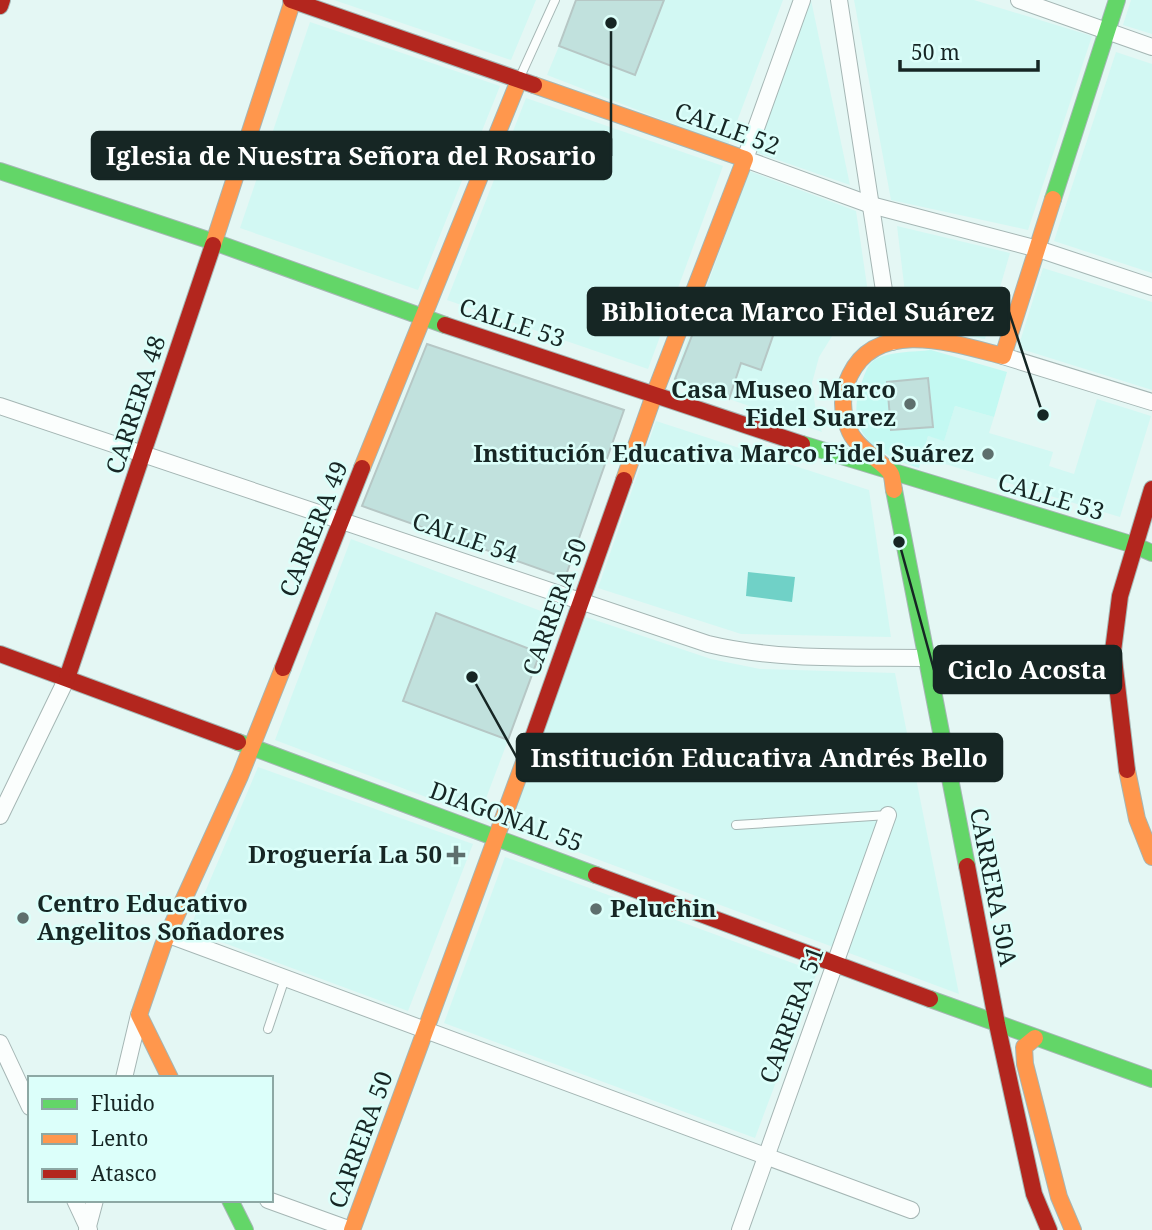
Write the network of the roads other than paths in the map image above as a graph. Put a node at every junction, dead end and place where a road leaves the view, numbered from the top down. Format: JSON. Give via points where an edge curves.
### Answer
{"nodes":[{"id":1,"x":2,"y":0,"type":"edge"},
{"id":2,"x":293,"y":0,"type":"edge"},
{"id":3,"x":555,"y":0,"type":"edge"},
{"id":4,"x":802,"y":0,"type":"edge"},
{"id":5,"x":839,"y":0,"type":"edge"},
{"id":6,"x":1019,"y":0,"type":"edge"},
{"id":7,"x":1116,"y":0,"type":"edge"},
{"id":8,"x":0,"y":6,"type":"edge"},
{"id":9,"x":1107,"y":32,"type":"junction"},
{"id":10,"x":1152,"y":47,"type":"edge"},
{"id":11,"x":519,"y":80,"type":"junction"},
{"id":12,"x":745,"y":159,"type":"junction"},
{"id":13,"x":0,"y":171,"type":"edge"},
{"id":14,"x":871,"y":205,"type":"junction"},
{"id":15,"x":214,"y":242,"type":"junction"},
{"id":16,"x":1038,"y":249,"type":"junction"},
{"id":17,"x":1152,"y":287,"type":"edge"},
{"id":18,"x":422,"y":318,"type":"junction"},
{"id":19,"x":892,"y":342,"type":"junction"},
{"id":20,"x":1003,"y":356,"type":"junction"},
{"id":21,"x":654,"y":395,"type":"junction"},
{"id":22,"x":1152,"y":402,"type":"edge"},
{"id":23,"x":0,"y":406,"type":"edge"},
{"id":24,"x":144,"y":454,"type":"junction"},
{"id":25,"x":891,"y":473,"type":"junction"},
{"id":26,"x":1152,"y":489,"type":"edge"},
{"id":27,"x":342,"y":521,"type":"junction"},
{"id":28,"x":1133,"y":545,"type":"junction"},
{"id":29,"x":1152,"y":553,"type":"edge"},
{"id":30,"x":581,"y":601,"type":"junction"},
{"id":31,"x":0,"y":654,"type":"edge"},
{"id":32,"x":926,"y":658,"type":"junction"},
{"id":33,"x":67,"y":678,"type":"junction"},
{"id":34,"x":253,"y":747,"type":"junction"},
{"id":35,"x":0,"y":816,"type":"edge"},
{"id":36,"x":888,"y":816,"type":"joint"},
{"id":37,"x":736,"y":825,"type":"dead end"},
{"id":38,"x":497,"y":838,"type":"junction"},
{"id":39,"x":1152,"y":857,"type":"edge"},
{"id":40,"x":169,"y":935,"type":"junction"},
{"id":41,"x":835,"y":964,"type":"junction"},
{"id":42,"x":285,"y":978,"type":"junction"},
{"id":43,"x":139,"y":1015,"type":"junction"},
{"id":44,"x":997,"y":1024,"type":"junction"},
{"id":45,"x":268,"y":1028,"type":"dead end"},
{"id":46,"x":426,"y":1030,"type":"junction"},
{"id":47,"x":1035,"y":1038,"type":"junction"},
{"id":48,"x":0,"y":1043,"type":"edge"},
{"id":49,"x":124,"y":1076,"type":"edge"},
{"id":50,"x":169,"y":1076,"type":"edge"},
{"id":51,"x":0,"y":1078,"type":"edge"},
{"id":52,"x":1152,"y":1079,"type":"edge"},
{"id":53,"x":19,"y":1084,"type":"junction"},
{"id":54,"x":28,"y":1103,"type":"edge"},
{"id":55,"x":766,"y":1156,"type":"junction"},
{"id":56,"x":76,"y":1202,"type":"edge"},
{"id":57,"x":95,"y":1202,"type":"edge"},
{"id":58,"x":231,"y":1202,"type":"edge"},
{"id":59,"x":273,"y":1202,"type":"edge"},
{"id":60,"x":911,"y":1210,"type":"dead end"},
{"id":61,"x":88,"y":1229,"type":"edge"},
{"id":62,"x":244,"y":1230,"type":"edge"},
{"id":63,"x":351,"y":1230,"type":"edge"},
{"id":64,"x":740,"y":1230,"type":"edge"},
{"id":65,"x":1049,"y":1230,"type":"edge"},
{"id":66,"x":1073,"y":1230,"type":"edge"}],
"edges":[{"from":1,"to":8,"type":"street"},
{"from":2,"to":11,"type":"street","name":"CALLE 52"},
{"from":2,"to":15,"type":"street","name":"CARRERA 48"},
{"from":3,"to":11,"type":"lane","name":"CARRERA 49"},
{"from":4,"to":12,"type":"street","name":"CARRERA 50"},
{"from":5,"to":14,"type":"street"},
{"from":6,"to":9,"type":"street"},
{"from":7,"to":9,"type":"street"},
{"from":9,"to":10,"type":"street"},
{"from":9,"to":16,"type":"street"},
{"from":11,"to":12,"type":"street","name":"CALLE 52"},
{"from":11,"to":18,"type":"street","name":"CARRERA 49"},
{"from":12,"to":14,"type":"street","name":"CALLE 52"},
{"from":12,"to":21,"type":"street","name":"CARRERA 50"},
{"from":13,"to":15,"type":"street","name":"CALLE 53"},
{"from":14,"to":16,"type":"street","name":"CALLE 52"},
{"from":14,"to":19,"type":"street"},
{"from":15,"to":18,"type":"street","name":"CALLE 53"},
{"from":15,"to":24,"type":"street","name":"CARRERA 48"},
{"from":16,"to":17,"type":"street","name":"CALLE 52"},
{"from":16,"to":20,"type":"street"},
{"from":18,"to":21,"type":"street","name":"CALLE 53"},
{"from":18,"to":27,"type":"street","name":"CARRERA 49"},
{"from":19,"to":20,"type":"street","via":[[938,340]]},
{"from":19,"to":25,"type":"street","via":[[853,366],[841,402],[859,447]]},
{"from":20,"to":22,"type":"street"},
{"from":21,"to":25,"type":"street","name":"CALLE 53"},
{"from":21,"to":30,"type":"street","name":"CARRERA 50"},
{"from":23,"to":24,"type":"street","name":"CALLE 54"},
{"from":24,"to":27,"type":"street","name":"CALLE 54"},
{"from":24,"to":33,"type":"street","name":"CARRERA 48"},
{"from":25,"to":28,"type":"street","name":"CALLE 53"},
{"from":25,"to":32,"type":"street","name":"CARRERA 50A"},
{"from":26,"to":28,"type":"street"},
{"from":27,"to":30,"type":"street","name":"CALLE 54"},
{"from":27,"to":34,"type":"street","name":"CARRERA 49"},
{"from":28,"to":29,"type":"street","name":"CALLE 53"},
{"from":28,"to":39,"type":"street","via":[[1113,651],[1129,786]]},
{"from":30,"to":32,"type":"street","name":"CALLE 54","via":[[738,651]]},
{"from":30,"to":38,"type":"street","name":"CARRERA 50"},
{"from":31,"to":33,"type":"street","name":"DIAGONAL 55"},
{"from":32,"to":44,"type":"street","name":"CARRERA 50A"},
{"from":33,"to":34,"type":"street","name":"DIAGONAL 55"},
{"from":33,"to":35,"type":"street","name":"CARRERA 48"},
{"from":34,"to":38,"type":"street","name":"DIAGONAL 55"},
{"from":34,"to":40,"type":"street","name":"CARRERA 49"},
{"from":36,"to":37,"type":"lane"},
{"from":36,"to":41,"type":"street","name":"CARRERA 51"},
{"from":38,"to":41,"type":"street","name":"DIAGONAL 55"},
{"from":38,"to":46,"type":"street","name":"CARRERA 50"},
{"from":40,"to":42,"type":"street"},
{"from":40,"to":43,"type":"street","name":"CARRERA 49"},
{"from":41,"to":44,"type":"street","name":"DIAGONAL 55"},
{"from":41,"to":55,"type":"street","name":"CARRERA 51"},
{"from":42,"to":45,"type":"lane"},
{"from":42,"to":46,"type":"street"},
{"from":43,"to":49,"type":"street","name":"CARRERA 49"},
{"from":43,"to":50,"type":"street"},
{"from":44,"to":47,"type":"street","name":"DIAGONAL 55"},
{"from":44,"to":65,"type":"street","name":"CARRERA 50A","via":[[1034,1194]]},
{"from":46,"to":55,"type":"street"},
{"from":46,"to":63,"type":"street","name":"CARRERA 50"},
{"from":47,"to":52,"type":"street","name":"DIAGONAL 55"},
{"from":47,"to":66,"type":"street","via":[[1024,1047],[1025,1064],[1059,1198]]},
{"from":48,"to":53,"type":"street"},
{"from":51,"to":53,"type":"street"},
{"from":53,"to":54,"type":"street"},
{"from":55,"to":60,"type":"street"},
{"from":55,"to":64,"type":"street","name":"CARRERA 51"},
{"from":56,"to":61,"type":"street"},
{"from":57,"to":61,"type":"street"},
{"from":58,"to":62,"type":"street"},
{"from":59,"to":63,"type":"street"}]}
